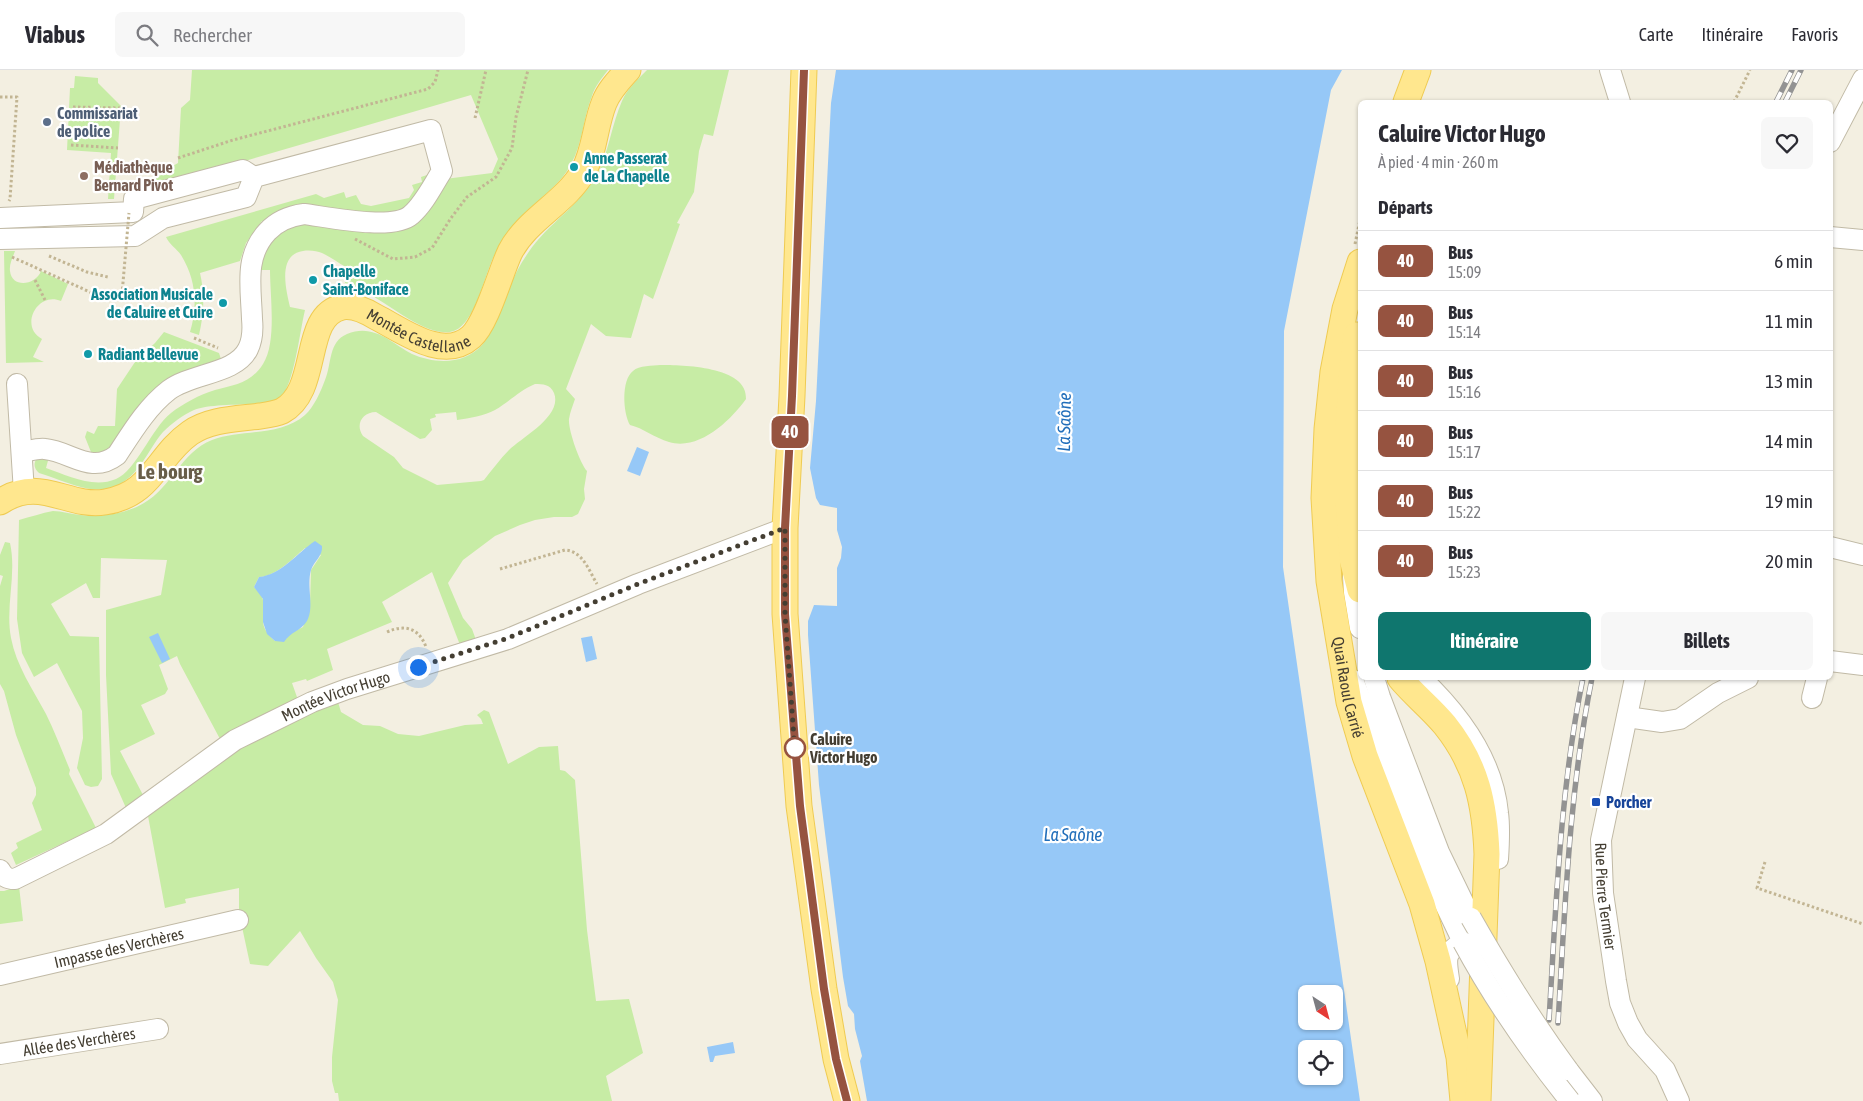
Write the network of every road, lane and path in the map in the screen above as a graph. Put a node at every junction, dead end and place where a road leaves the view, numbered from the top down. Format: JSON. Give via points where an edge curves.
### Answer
{"nodes":[{"id":1,"x":438,"y":70,"type":"edge"},
{"id":2,"x":486,"y":70,"type":"edge"},
{"id":3,"x":628,"y":70,"type":"edge"},
{"id":4,"x":804,"y":70,"type":"edge"},
{"id":5,"x":1418,"y":70,"type":"edge"},
{"id":6,"x":1610,"y":70,"type":"edge"},
{"id":7,"x":1750,"y":70,"type":"edge"},
{"id":8,"x":1863,"y":79,"type":"edge"},
{"id":9,"x":0,"y":96,"type":"edge"},
{"id":10,"x":1408,"y":100,"type":"edge"},
{"id":11,"x":1619,"y":100,"type":"edge"},
{"id":12,"x":1735,"y":100,"type":"edge"},
{"id":13,"x":73,"y":107,"type":"dead end"},
{"id":14,"x":121,"y":108,"type":"dead end"},
{"id":15,"x":475,"y":118,"type":"dead end"},
{"id":16,"x":1833,"y":136,"type":"edge"},
{"id":17,"x":71,"y":145,"type":"dead end"},
{"id":18,"x":118,"y":148,"type":"dead end"},
{"id":19,"x":178,"y":158,"type":"dead end"},
{"id":20,"x":254,"y":178,"type":"junction"},
{"id":21,"x":10,"y":199,"type":"dead end"},
{"id":22,"x":129,"y":213,"type":"junction"},
{"id":23,"x":0,"y":218,"type":"edge"},
{"id":24,"x":1833,"y":237,"type":"edge"},
{"id":25,"x":1863,"y":240,"type":"edge"},
{"id":26,"x":4,"y":247,"type":"edge"},
{"id":27,"x":44,"y":254,"type":"dead end"},
{"id":28,"x":1358,"y":268,"type":"edge"},
{"id":29,"x":108,"y":278,"type":"dead end"},
{"id":30,"x":35,"y":280,"type":"dead end"},
{"id":31,"x":122,"y":294,"type":"dead end"},
{"id":32,"x":45,"y":300,"type":"dead end"},
{"id":33,"x":110,"y":301,"type":"dead end"},
{"id":34,"x":1358,"y":319,"type":"edge"},
{"id":35,"x":194,"y":338,"type":"dead end"},
{"id":36,"x":218,"y":348,"type":"dead end"},
{"id":37,"x":17,"y":384,"type":"dead end"},
{"id":38,"x":22,"y":452,"type":"junction"},
{"id":39,"x":24,"y":492,"type":"junction"},
{"id":40,"x":0,"y":502,"type":"edge"},
{"id":41,"x":785,"y":528,"type":"junction"},
{"id":42,"x":1833,"y":548,"type":"edge"},
{"id":43,"x":1863,"y":555,"type":"edge"},
{"id":44,"x":1352,"y":560,"type":"junction"},
{"id":45,"x":500,"y":569,"type":"dead end"},
{"id":46,"x":1358,"y":582,"type":"edge"},
{"id":47,"x":604,"y":598,"type":"junction"},
{"id":48,"x":1358,"y":616,"type":"edge"},
{"id":49,"x":387,"y":632,"type":"dead end"},
{"id":50,"x":1340,"y":648,"type":"junction"},
{"id":51,"x":1833,"y":661,"type":"edge"},
{"id":52,"x":432,"y":662,"type":"junction"},
{"id":53,"x":1863,"y":664,"type":"edge"},
{"id":54,"x":1375,"y":680,"type":"edge"},
{"id":55,"x":1635,"y":680,"type":"edge"},
{"id":56,"x":1744,"y":680,"type":"edge"},
{"id":57,"x":1816,"y":680,"type":"edge"},
{"id":58,"x":1411,"y":682,"type":"edge"},
{"id":59,"x":1380,"y":697,"type":"junction"},
{"id":60,"x":1812,"y":698,"type":"dead end"},
{"id":61,"x":1627,"y":717,"type":"junction"},
{"id":62,"x":1383,"y":753,"type":"junction"},
{"id":63,"x":1765,"y":862,"type":"dead end"},
{"id":64,"x":0,"y":870,"type":"edge"},
{"id":65,"x":238,"y":920,"type":"dead end"},
{"id":66,"x":1863,"y":924,"type":"edge"},
{"id":67,"x":1463,"y":942,"type":"junction"},
{"id":68,"x":1500,"y":970,"type":"junction"},
{"id":69,"x":0,"y":975,"type":"edge"},
{"id":70,"x":158,"y":1029,"type":"dead end"},
{"id":71,"x":0,"y":1054,"type":"edge"},
{"id":72,"x":1459,"y":1057,"type":"junction"},
{"id":73,"x":847,"y":1101,"type":"edge"},
{"id":74,"x":1463,"y":1101,"type":"edge"},
{"id":75,"x":1478,"y":1101,"type":"edge"},
{"id":76,"x":1489,"y":1101,"type":"edge"},
{"id":77,"x":1570,"y":1101,"type":"edge"},
{"id":78,"x":1592,"y":1101,"type":"edge"},
{"id":79,"x":1679,"y":1101,"type":"edge"}],
"edges":[{"from":1,"to":19,"type":"path","via":[[435,82],[428,90],[232,140]]},
{"from":2,"to":15,"type":"path"},
{"from":3,"to":39,"type":"main road","name":"Montée Castellane","via":[[609,92],[583,172],[518,240],[473,336],[451,347],[439,347],[366,311],[340,307],[319,325],[300,394],[282,411],[202,426],[189,433],[140,487],[116,500],[87,502],[49,492]]},
{"from":4,"to":41,"type":"main road"},
{"from":5,"to":10,"type":"main road"},
{"from":6,"to":11,"type":"street"},
{"from":7,"to":12,"type":"path"},
{"from":8,"to":16,"type":"street"},
{"from":9,"to":21,"type":"path","via":[[16,96]]},
{"from":13,"to":14,"type":"path"},
{"from":17,"to":18,"type":"path"},
{"from":20,"to":22,"type":"street","via":[[243,170],[134,199],[133,212]]},
{"from":20,"to":26,"type":"street","via":[[246,197],[163,218],[135,236]]},
{"from":20,"to":38,"type":"street","via":[[431,130],[442,171],[416,210],[402,221],[370,222],[304,214],[276,224],[261,239],[251,259],[253,332],[246,353],[239,362],[188,379],[169,390],[147,411],[117,455],[110,460],[91,464],[45,449]]},
{"from":22,"to":23,"type":"street"},
{"from":22,"to":31,"type":"path","bridge":true},
{"from":24,"to":25,"type":"street"},
{"from":26,"to":33,"type":"path"},
{"from":27,"to":29,"type":"path"},
{"from":28,"to":50,"type":"main road","name":"Quai Raoul Carrié","via":[[1345,309],[1333,372],[1327,429],[1324,498],[1329,581]]},
{"from":30,"to":32,"type":"path"},
{"from":34,"to":44,"type":"main road","via":[[1348,428]]},
{"from":35,"to":36,"type":"path"},
{"from":37,"to":38,"type":"street"},
{"from":38,"to":39,"type":"street"},
{"from":39,"to":40,"type":"main road","name":"Montée Castellane"},
{"from":41,"to":47,"type":"street","name":"Montée Victor Hugo"},
{"from":41,"to":73,"type":"main road","via":[[785,614],[800,806],[824,989]]},
{"from":42,"to":43,"type":"street"},
{"from":44,"to":46,"type":"main road"},
{"from":44,"to":48,"type":"street"},
{"from":45,"to":47,"type":"path","via":[[565,550],[573,551],[585,564]]},
{"from":47,"to":52,"type":"street","name":"Montée Victor Hugo","via":[[508,638]]},
{"from":49,"to":52,"type":"path","via":[[403,627],[418,634]]},
{"from":50,"to":62,"type":"street"},
{"from":50,"to":72,"type":"main road","name":"Quai Raoul Carrié","via":[[1349,702],[1366,756],[1422,904]]},
{"from":51,"to":53,"type":"street"},
{"from":52,"to":64,"type":"street","name":"Montée Victor Hugo","via":[[312,702],[221,750],[106,834],[15,879],[8,879]]},
{"from":54,"to":59,"type":"street"},
{"from":55,"to":61,"type":"street","name":"Rue Pierre Termier"},
{"from":56,"to":61,"type":"street","via":[[1680,719],[1662,722]]},
{"from":57,"to":60,"type":"street"},
{"from":58,"to":59,"type":"street"},
{"from":58,"to":75,"type":"main road","via":[[1465,752],[1477,784],[1485,821],[1487,854]]},
{"from":58,"to":76,"type":"street","via":[[1451,708],[1476,744],[1491,778],[1498,812]]},
{"from":59,"to":62,"type":"street","via":[[1373,713]]},
{"from":59,"to":68,"type":"street","bridge":true,"via":[[1439,852]]},
{"from":61,"to":79,"type":"street","name":"Rue Pierre Termier","via":[[1601,840],[1603,893],[1620,1003],[1637,1039],[1665,1070]]},
{"from":62,"to":67,"type":"street","via":[[1422,854]]},
{"from":63,"to":66,"type":"path","via":[[1757,888]]},
{"from":65,"to":69,"type":"street","name":"Impasse des Verchères"},
{"from":67,"to":68,"type":"street","bridge":true,"via":[[1472,942]]},
{"from":67,"to":72,"type":"street","via":[[1451,949],[1446,959]]},
{"from":67,"to":77,"type":"street","bridge":true,"via":[[1504,1011]]},
{"from":68,"to":78,"type":"street","bridge":true,"via":[[1535,1025]]},
{"from":70,"to":71,"type":"street","name":"Allée des Verchères"},
{"from":72,"to":74,"type":"main road","name":"Quai Raoul Carrié"}]}
